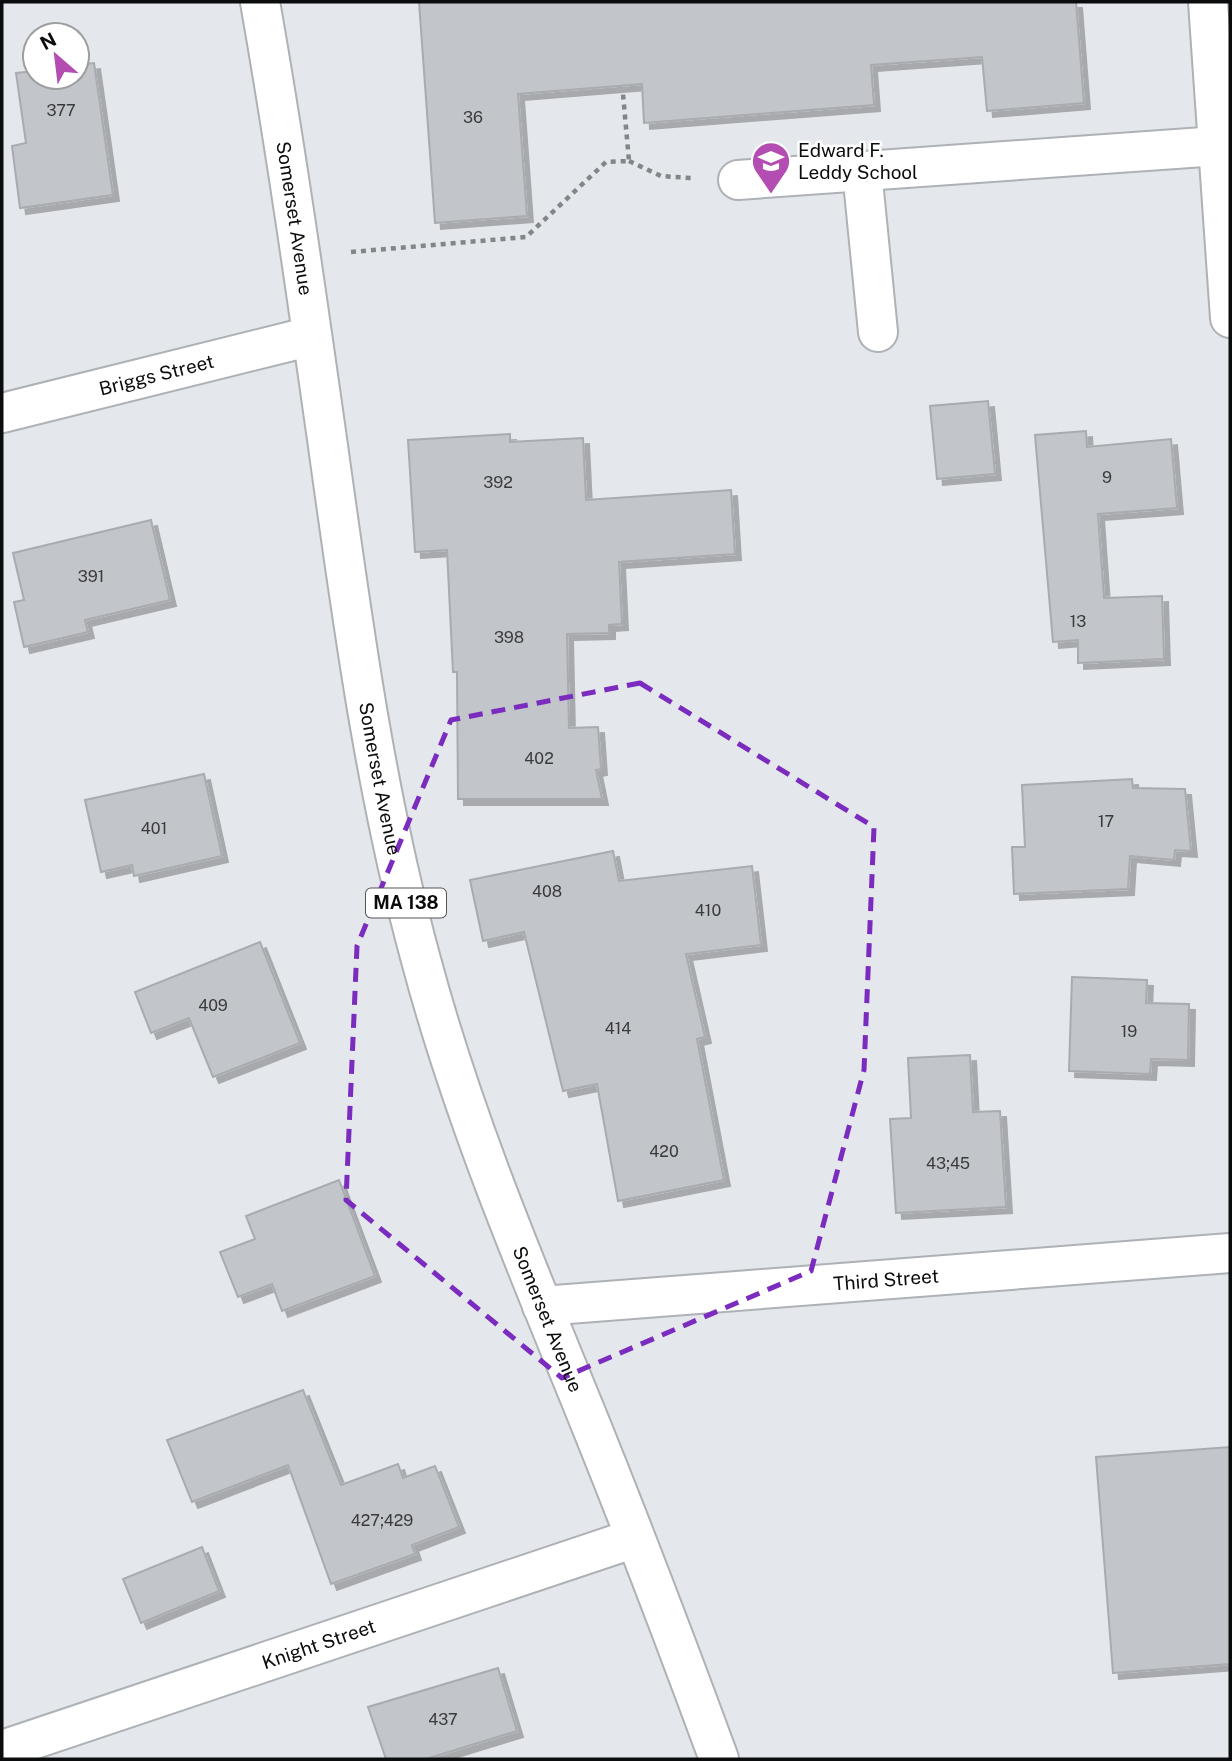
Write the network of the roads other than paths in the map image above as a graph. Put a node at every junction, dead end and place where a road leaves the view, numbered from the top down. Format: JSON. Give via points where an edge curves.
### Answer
{"nodes":[{"id":1,"x":260,"y":2,"type":"edge"},
{"id":2,"x":1208,"y":2,"type":"edge"},
{"id":3,"x":1218,"y":146,"type":"junction"},
{"id":4,"x":862,"y":171,"type":"junction"},
{"id":5,"x":738,"y":180,"type":"road end"},
{"id":6,"x":1230,"y":318,"type":"edge"},
{"id":7,"x":878,"y":332,"type":"dead end"},
{"id":8,"x":312,"y":336,"type":"junction"},
{"id":9,"x":2,"y":413,"type":"edge"},
{"id":10,"x":1230,"y":1252,"type":"edge"},
{"id":11,"x":542,"y":1306,"type":"junction"},
{"id":12,"x":635,"y":1538,"type":"junction"},
{"id":13,"x":2,"y":1750,"type":"edge"},
{"id":14,"x":719,"y":1759,"type":"edge"}],
"edges":[{"from":1,"to":8,"type":"street","name":"Somerset Avenue","number":"MA 138"},
{"from":2,"to":3,"type":"street"},
{"from":3,"to":4,"type":"street"},
{"from":3,"to":6,"type":"street"},
{"from":4,"to":5,"type":"street"},
{"from":4,"to":7,"type":"street"},
{"from":8,"to":9,"type":"street","name":"Briggs Street"},
{"from":8,"to":11,"type":"street","name":"Somerset Avenue","number":"MA 138","via":[[359,659],[404,896],[457,1082]]},
{"from":10,"to":11,"type":"street","name":"Third Street"},
{"from":11,"to":12,"type":"street","name":"Somerset Avenue","number":"MA 138"},
{"from":12,"to":13,"type":"street","name":"Knight Street"},
{"from":12,"to":14,"type":"street","name":"Somerset Avenue","number":"MA 138"}]}
